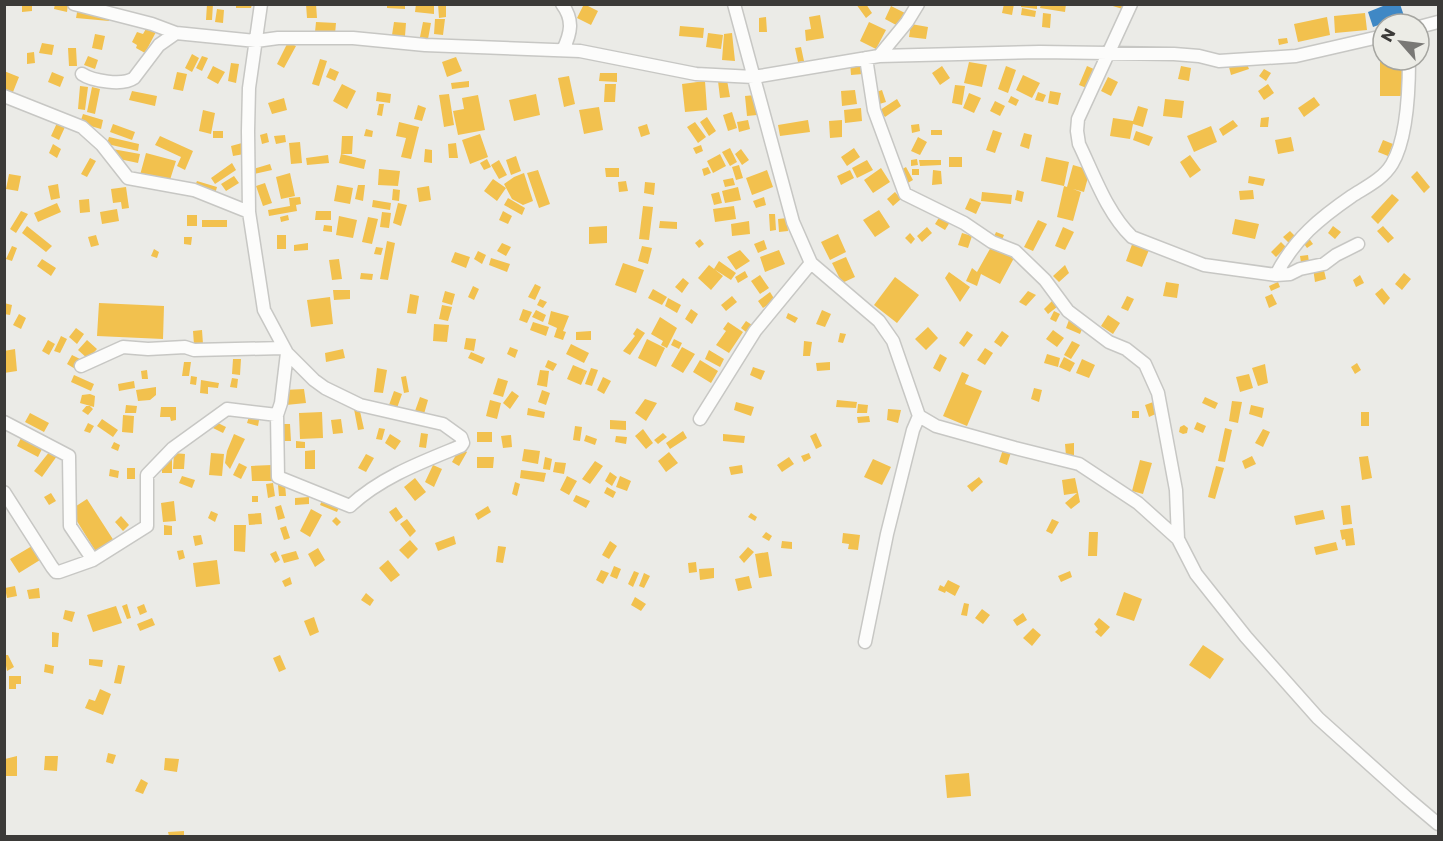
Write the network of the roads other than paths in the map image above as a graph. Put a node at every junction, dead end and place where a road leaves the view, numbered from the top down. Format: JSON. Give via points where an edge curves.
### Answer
{"nodes":[{"id":1,"x":74,"y":4,"type":"edge"},
{"id":2,"x":261,"y":4,"type":"edge"},
{"id":3,"x":562,"y":4,"type":"edge"},
{"id":4,"x":734,"y":4,"type":"edge"},
{"id":5,"x":918,"y":4,"type":"edge"},
{"id":6,"x":1131,"y":4,"type":"edge"},
{"id":7,"x":176,"y":33,"type":"junction"},
{"id":8,"x":1371,"y":39,"type":"edge"},
{"id":9,"x":256,"y":41,"type":"junction"},
{"id":10,"x":563,"y":50,"type":"junction"},
{"id":11,"x":1107,"y":53,"type":"junction"},
{"id":12,"x":879,"y":56,"type":"junction"},
{"id":13,"x":866,"y":58,"type":"junction"},
{"id":14,"x":1409,"y":72,"type":"edge"},
{"id":15,"x":82,"y":74,"type":"dead end"},
{"id":16,"x":754,"y":77,"type":"junction"},
{"id":17,"x":4,"y":96,"type":"edge"},
{"id":18,"x":249,"y":212,"type":"junction"},
{"id":19,"x":1358,"y":244,"type":"dead end"},
{"id":20,"x":811,"y":263,"type":"junction"},
{"id":21,"x":1276,"y":275,"type":"junction"},
{"id":22,"x":286,"y":350,"type":"junction"},
{"id":23,"x":81,"y":366,"type":"dead end"},
{"id":24,"x":277,"y":415,"type":"junction"},
{"id":25,"x":918,"y":417,"type":"junction"},
{"id":26,"x":700,"y":418,"type":"dead end"},
{"id":27,"x":4,"y":422,"type":"edge"},
{"id":28,"x":4,"y":492,"type":"edge"},
{"id":29,"x":1178,"y":539,"type":"junction"},
{"id":30,"x":93,"y":560,"type":"junction"},
{"id":31,"x":865,"y":642,"type":"dead end"},
{"id":32,"x":1438,"y":824,"type":"edge"}],
"edges":[{"from":1,"to":7,"type":"street"},
{"from":2,"to":9,"type":"street"},
{"from":3,"to":10,"type":"street","via":[[571,24]]},
{"from":4,"to":16,"type":"street"},
{"from":5,"to":12,"type":"street"},
{"from":6,"to":11,"type":"street"},
{"from":7,"to":9,"type":"street"},
{"from":7,"to":15,"type":"street","via":[[159,45],[129,82],[88,79]]},
{"from":8,"to":11,"type":"street","via":[[1296,56],[1219,61],[1174,54]]},
{"from":9,"to":10,"type":"street","via":[[353,38]]},
{"from":9,"to":18,"type":"street","via":[[249,88]]},
{"from":10,"to":16,"type":"street","via":[[696,74]]},
{"from":11,"to":12,"type":"street"},
{"from":11,"to":21,"type":"street","via":[[1078,119],[1077,131],[1079,144],[1123,228],[1132,237],[1204,265]]},
{"from":12,"to":13,"type":"street"},
{"from":13,"to":16,"type":"street"},
{"from":13,"to":29,"type":"street","via":[[874,110],[905,194],[1016,251],[1068,311],[1145,364],[1158,393],[1172,467]]},
{"from":14,"to":21,"type":"street","via":[[1409,94],[1393,163],[1380,178],[1304,234]]},
{"from":16,"to":20,"type":"street","via":[[793,222]]},
{"from":17,"to":18,"type":"street","via":[[82,127],[129,178],[194,190]]},
{"from":18,"to":22,"type":"street","via":[[264,310]]},
{"from":19,"to":21,"type":"street","via":[[1324,264]]},
{"from":20,"to":25,"type":"street","via":[[879,321],[893,341]]},
{"from":20,"to":26,"type":"street","via":[[755,331]]},
{"from":22,"to":23,"type":"street","via":[[123,347]]},
{"from":22,"to":24,"type":"street"},
{"from":22,"to":24,"type":"street","via":[[314,380],[338,395],[360,405],[443,424],[463,443],[404,470],[350,506],[278,477]]},
{"from":24,"to":30,"type":"street","via":[[226,409],[173,448],[147,475],[147,526]]},
{"from":25,"to":29,"type":"street","via":[[936,426],[1079,464],[1138,503]]},
{"from":25,"to":31,"type":"street","via":[[887,534]]},
{"from":27,"to":30,"type":"street","via":[[69,456],[70,526]]},
{"from":28,"to":30,"type":"street","via":[[56,572]]},
{"from":29,"to":32,"type":"street","via":[[1196,574],[1318,718]]}]}
